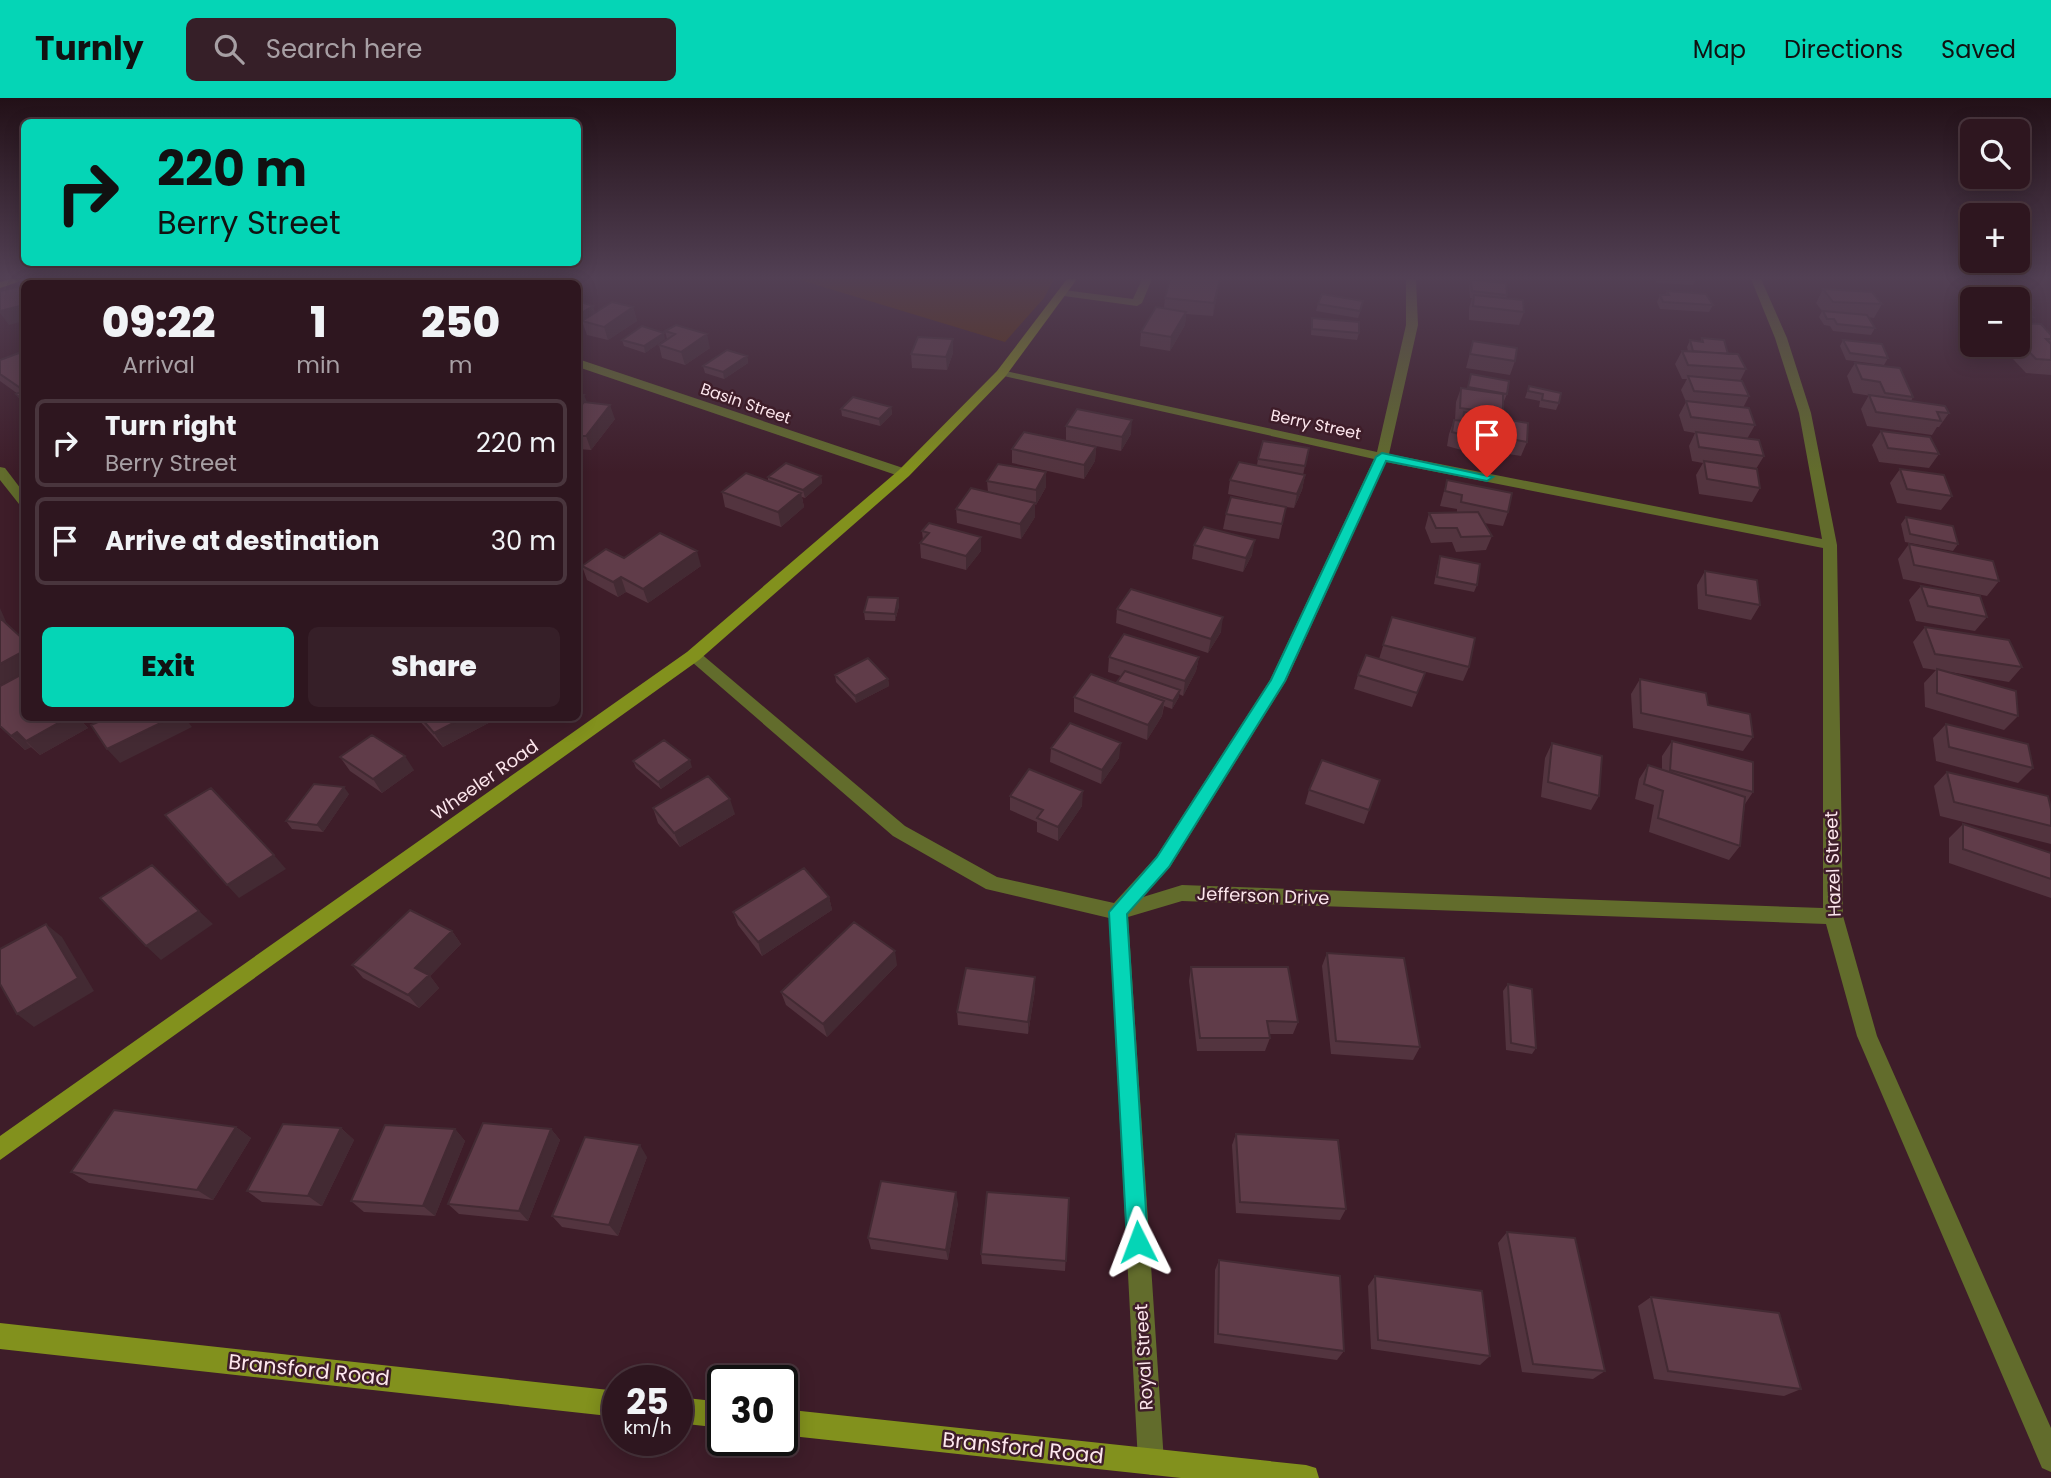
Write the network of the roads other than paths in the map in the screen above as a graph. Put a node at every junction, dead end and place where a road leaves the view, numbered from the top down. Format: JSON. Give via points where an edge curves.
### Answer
{"nodes":[{"id":1,"x":1024,"y":343,"type":"edge"},
{"id":2,"x":1408,"y":343,"type":"edge"},
{"id":3,"x":1783,"y":343,"type":"edge"},
{"id":4,"x":581,"y":364,"type":"edge"},
{"id":5,"x":1001,"y":374,"type":"junction"},
{"id":6,"x":1382,"y":457,"type":"junction"},
{"id":7,"x":0,"y":471,"type":"edge"},
{"id":8,"x":904,"y":473,"type":"junction"},
{"id":9,"x":21,"y":497,"type":"edge"},
{"id":10,"x":1830,"y":545,"type":"junction"},
{"id":11,"x":693,"y":656,"type":"junction"},
{"id":12,"x":1118,"y":912,"type":"junction"},
{"id":13,"x":1833,"y":916,"type":"junction"},
{"id":14,"x":0,"y":1149,"type":"edge"},
{"id":15,"x":0,"y":1336,"type":"edge"},
{"id":16,"x":602,"y":1402,"type":"edge"},
{"id":17,"x":798,"y":1424,"type":"edge"},
{"id":18,"x":2051,"y":1459,"type":"edge"},
{"id":19,"x":1151,"y":1462,"type":"junction"},
{"id":20,"x":1306,"y":1478,"type":"edge"}],
"edges":[{"from":1,"to":5,"type":"street","name":"Wheeler Road"},
{"from":2,"to":6,"type":"street"},
{"from":3,"to":10,"type":"street","name":"Hazel Street","via":[[1805,413]]},
{"from":4,"to":8,"type":"street","name":"Basin Street"},
{"from":5,"to":6,"type":"street","name":"Berry Street"},
{"from":5,"to":8,"type":"street","name":"Wheeler Road"},
{"from":6,"to":10,"type":"street","name":"Berry Street"},
{"from":6,"to":12,"type":"street","via":[[1278,681],[1163,862]]},
{"from":7,"to":9,"type":"street"},
{"from":8,"to":11,"type":"street","name":"Wheeler Road"},
{"from":10,"to":13,"type":"street","name":"Hazel Street"},
{"from":11,"to":12,"type":"street","name":"Jefferson Drive","via":[[900,831],[993,884]]},
{"from":11,"to":14,"type":"street","name":"Wheeler Road"},
{"from":12,"to":13,"type":"street","name":"Jefferson Drive","via":[[1182,893]]},
{"from":12,"to":19,"type":"street","name":"Royal Street"},
{"from":13,"to":18,"type":"street","name":"Hazel Street","via":[[1867,1037]]},
{"from":15,"to":16,"type":"street","name":"Bransford Road"},
{"from":17,"to":19,"type":"street","name":"Bransford Road"},
{"from":19,"to":20,"type":"street","name":"Bransford Road"}]}
